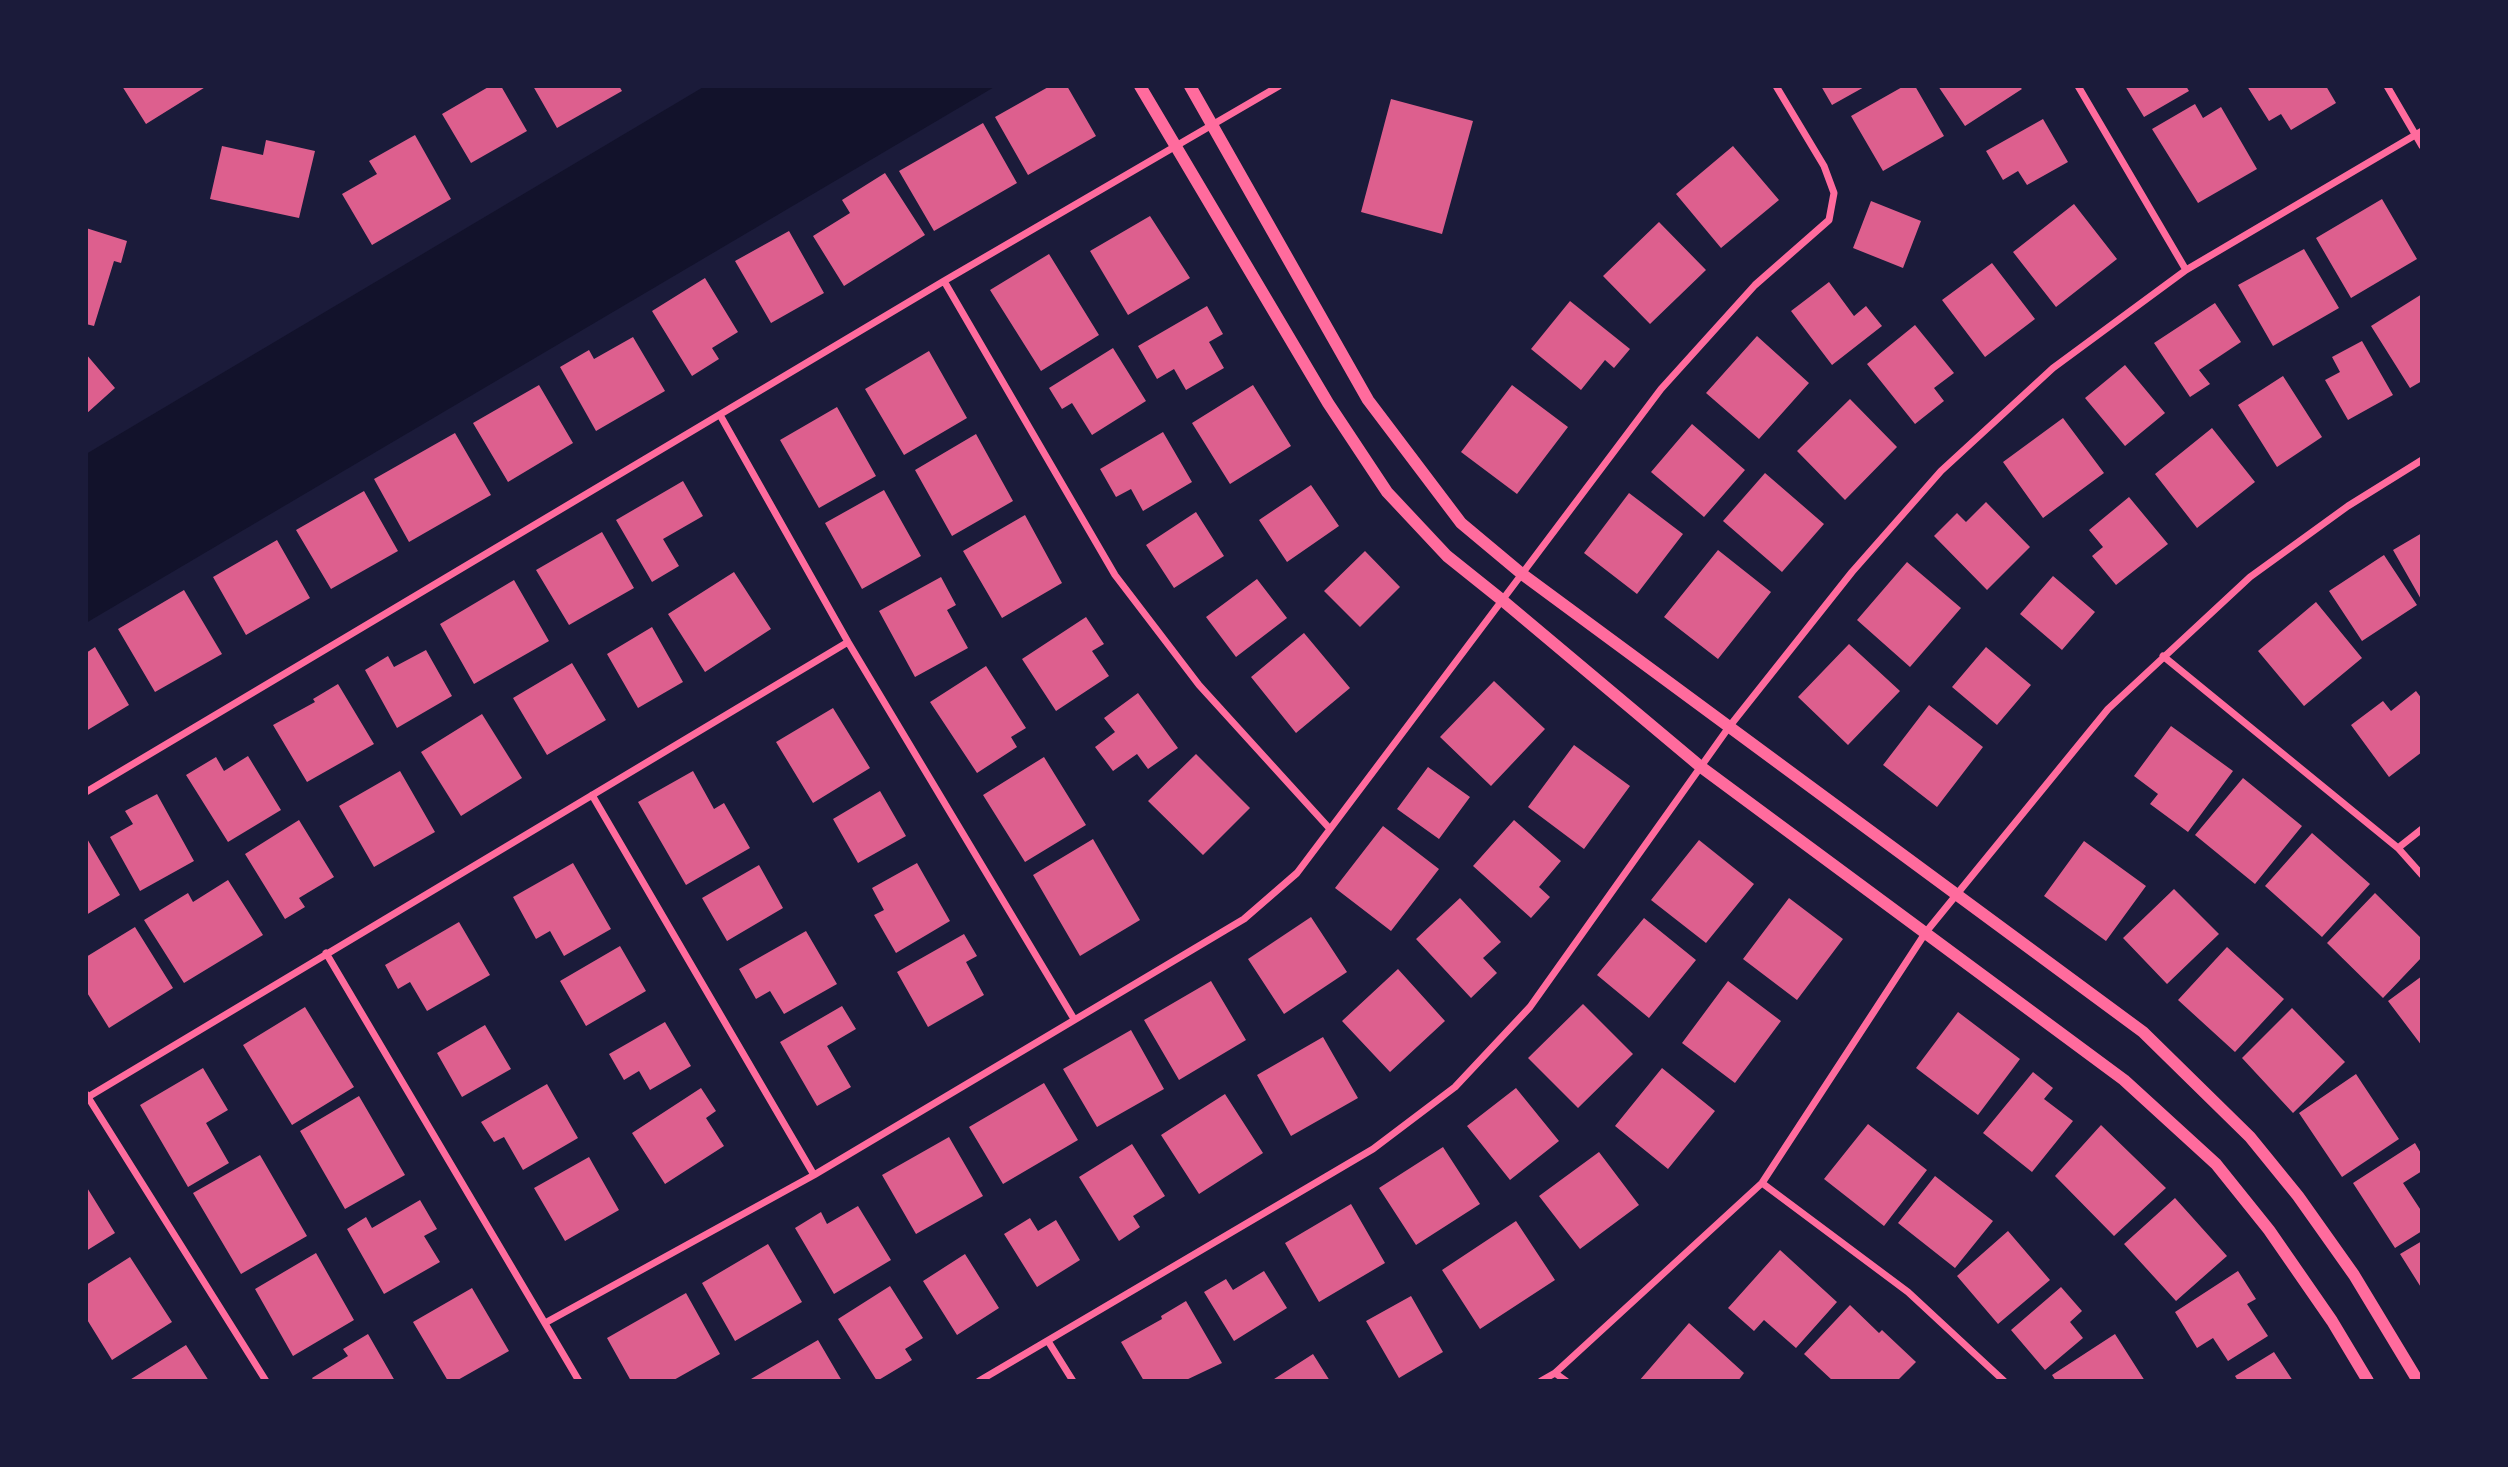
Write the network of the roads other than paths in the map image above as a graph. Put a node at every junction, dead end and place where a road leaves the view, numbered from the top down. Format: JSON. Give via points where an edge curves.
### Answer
{"nodes":[{"id":1,"x":1140,"y":86,"type":"edge"},
{"id":2,"x":1190,"y":86,"type":"edge"},
{"id":3,"x":1279,"y":86,"type":"edge"},
{"id":4,"x":1776,"y":86,"type":"edge"},
{"id":5,"x":2078,"y":86,"type":"edge"},
{"id":6,"x":2387,"y":86,"type":"edge"},
{"id":7,"x":1213,"y":125,"type":"junction"},
{"id":8,"x":2419,"y":133,"type":"edge"},
{"id":9,"x":1176,"y":145,"type":"junction"},
{"id":10,"x":2422,"y":146,"type":"edge"},
{"id":11,"x":2186,"y":270,"type":"junction"},
{"id":12,"x":944,"y":281,"type":"junction"},
{"id":13,"x":720,"y":415,"type":"junction"},
{"id":14,"x":2422,"y":460,"type":"edge"},
{"id":15,"x":1522,"y":574,"type":"junction"},
{"id":16,"x":1503,"y":600,"type":"junction"},
{"id":17,"x":848,"y":642,"type":"junction"},
{"id":18,"x":2163,"y":656,"type":"junction"},
{"id":19,"x":1729,"y":727,"type":"junction"},
{"id":20,"x":1701,"y":767,"type":"junction"},
{"id":21,"x":86,"y":792,"type":"edge"},
{"id":22,"x":592,"y":796,"type":"junction"},
{"id":23,"x":1330,"y":829,"type":"junction"},
{"id":24,"x":2422,"y":829,"type":"edge"},
{"id":25,"x":2398,"y":848,"type":"junction"},
{"id":26,"x":2422,"y":874,"type":"edge"},
{"id":27,"x":1955,"y":894,"type":"junction"},
{"id":28,"x":1926,"y":932,"type":"junction"},
{"id":29,"x":326,"y":953,"type":"junction"},
{"id":30,"x":1074,"y":1019,"type":"junction"},
{"id":31,"x":87,"y":1095,"type":"edge"},
{"id":32,"x":814,"y":1175,"type":"junction"},
{"id":33,"x":1762,"y":1183,"type":"junction"},
{"id":34,"x":545,"y":1323,"type":"junction"},
{"id":35,"x":1048,"y":1341,"type":"junction"},
{"id":36,"x":1555,"y":1373,"type":"junction"},
{"id":37,"x":267,"y":1381,"type":"edge"},
{"id":38,"x":579,"y":1381,"type":"edge"},
{"id":39,"x":979,"y":1381,"type":"edge"},
{"id":40,"x":1073,"y":1381,"type":"edge"},
{"id":41,"x":1541,"y":1381,"type":"edge"},
{"id":42,"x":1566,"y":1381,"type":"edge"},
{"id":43,"x":2004,"y":1381,"type":"edge"},
{"id":44,"x":2368,"y":1381,"type":"edge"},
{"id":45,"x":2418,"y":1381,"type":"edge"}],
"edges":[{"from":1,"to":9,"type":"street"},
{"from":2,"to":7,"type":"street"},
{"from":3,"to":7,"type":"street"},
{"from":4,"to":15,"type":"street","via":[[1824,166],[1834,192],[1829,220],[1755,285],[1661,388]]},
{"from":5,"to":11,"type":"street"},
{"from":6,"to":8,"type":"street"},
{"from":7,"to":9,"type":"street"},
{"from":7,"to":15,"type":"street","via":[[1368,400],[1461,523]]},
{"from":8,"to":10,"type":"street"},
{"from":8,"to":11,"type":"street"},
{"from":9,"to":12,"type":"street"},
{"from":9,"to":16,"type":"street","via":[[1328,403],[1387,492],[1447,556]]},
{"from":11,"to":19,"type":"street","via":[[2053,368],[1941,471],[1852,572]]},
{"from":12,"to":13,"type":"street"},
{"from":12,"to":23,"type":"street","via":[[1115,575],[1199,684]]},
{"from":13,"to":17,"type":"street"},
{"from":13,"to":21,"type":"street"},
{"from":14,"to":18,"type":"street","via":[[2348,506],[2250,577]]},
{"from":15,"to":16,"type":"street"},
{"from":15,"to":19,"type":"street"},
{"from":16,"to":20,"type":"street"},
{"from":16,"to":23,"type":"street"},
{"from":17,"to":22,"type":"street"},
{"from":17,"to":30,"type":"street"},
{"from":18,"to":25,"type":"street"},
{"from":18,"to":27,"type":"street","via":[[2108,709]]},
{"from":19,"to":20,"type":"street"},
{"from":19,"to":27,"type":"street"},
{"from":20,"to":28,"type":"street"},
{"from":20,"to":35,"type":"street","via":[[1530,1007],[1455,1087],[1373,1149]]},
{"from":22,"to":29,"type":"street"},
{"from":22,"to":32,"type":"street"},
{"from":23,"to":30,"type":"street","via":[[1297,873],[1244,919]]},
{"from":24,"to":25,"type":"street"},
{"from":25,"to":26,"type":"street"},
{"from":27,"to":28,"type":"street"},
{"from":27,"to":45,"type":"street","via":[[2143,1032],[2250,1137],[2354,1275]]},
{"from":28,"to":33,"type":"street"},
{"from":28,"to":44,"type":"street","via":[[2124,1080],[2216,1164],[2269,1230]]},
{"from":29,"to":31,"type":"street"},
{"from":29,"to":34,"type":"street"},
{"from":30,"to":32,"type":"street"},
{"from":31,"to":37,"type":"street"},
{"from":32,"to":34,"type":"street"},
{"from":33,"to":36,"type":"street"},
{"from":33,"to":43,"type":"street","via":[[1908,1292]]},
{"from":34,"to":38,"type":"street"},
{"from":35,"to":39,"type":"street"},
{"from":35,"to":40,"type":"street"},
{"from":36,"to":41,"type":"street"},
{"from":36,"to":42,"type":"street"}]}
